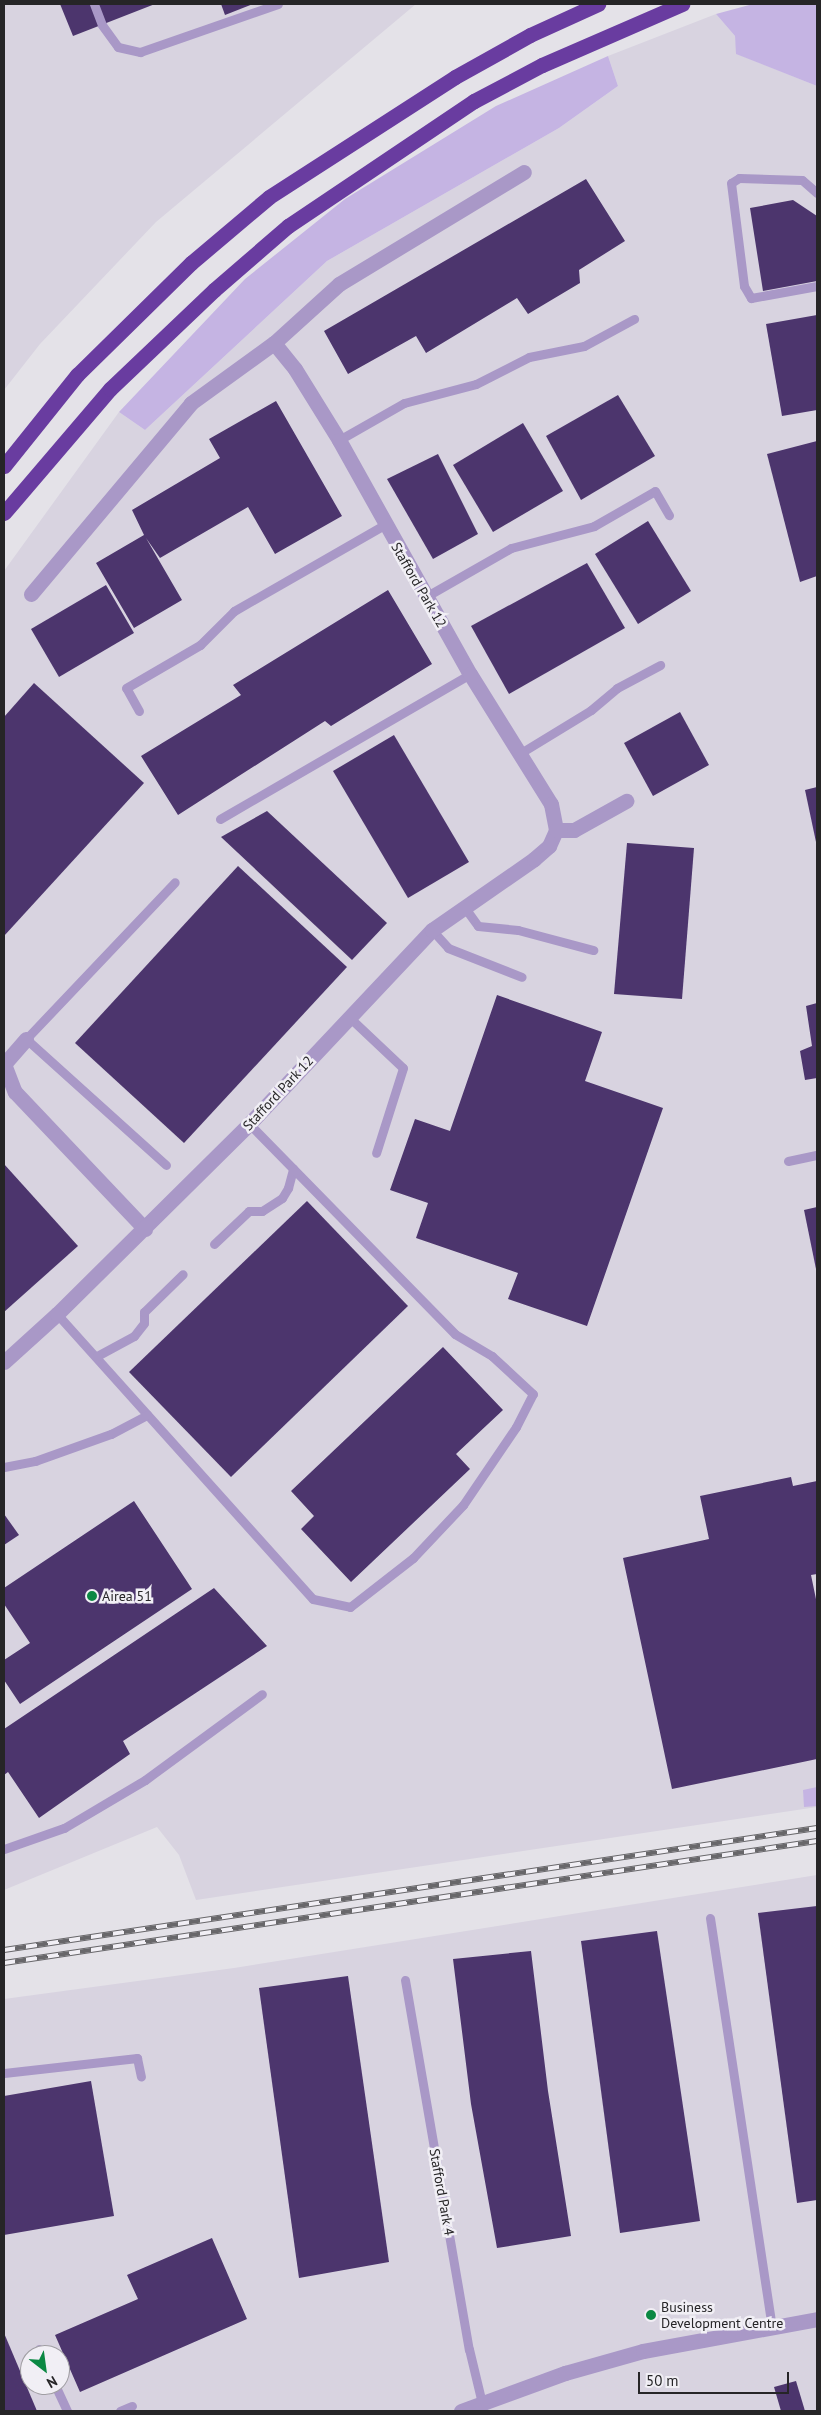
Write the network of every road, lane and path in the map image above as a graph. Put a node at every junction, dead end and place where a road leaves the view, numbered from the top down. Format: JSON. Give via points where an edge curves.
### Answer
{"nodes":[{"id":1,"x":94,"y":4,"type":"edge"},
{"id":2,"x":278,"y":4,"type":"edge"},
{"id":3,"x":598,"y":4,"type":"edge"},
{"id":4,"x":682,"y":4,"type":"edge"},
{"id":5,"x":524,"y":172,"type":"dead end"},
{"id":6,"x":817,"y":193,"type":"edge"},
{"id":7,"x":817,"y":286,"type":"edge"},
{"id":8,"x":634,"y":319,"type":"dead end"},
{"id":9,"x":274,"y":343,"type":"junction"},
{"id":10,"x":339,"y":440,"type":"junction"},
{"id":11,"x":4,"y":466,"type":"edge"},
{"id":12,"x":4,"y":512,"type":"edge"},
{"id":13,"x":669,"y":515,"type":"dead end"},
{"id":14,"x":384,"y":525,"type":"junction"},
{"id":15,"x":31,"y":594,"type":"dead end"},
{"id":16,"x":427,"y":596,"type":"junction"},
{"id":17,"x":660,"y":665,"type":"dead end"},
{"id":18,"x":470,"y":674,"type":"junction"},
{"id":19,"x":139,"y":711,"type":"dead end"},
{"id":20,"x":519,"y":754,"type":"junction"},
{"id":21,"x":626,"y":801,"type":"dead end"},
{"id":22,"x":220,"y":819,"type":"dead end"},
{"id":23,"x":556,"y":830,"type":"junction"},
{"id":24,"x":175,"y":882,"type":"dead end"},
{"id":25,"x":465,"y":908,"type":"junction"},
{"id":26,"x":432,"y":930,"type":"junction"},
{"id":27,"x":593,"y":950,"type":"dead end"},
{"id":28,"x":522,"y":977,"type":"dead end"},
{"id":29,"x":349,"y":1017,"type":"junction"},
{"id":30,"x":26,"y":1039,"type":"junction"},
{"id":31,"x":6,"y":1081,"type":"edge"},
{"id":32,"x":249,"y":1124,"type":"junction"},
{"id":33,"x":376,"y":1153,"type":"dead end"},
{"id":34,"x":817,"y":1155,"type":"edge"},
{"id":35,"x":788,"y":1162,"type":"dead end"},
{"id":36,"x":166,"y":1165,"type":"dead end"},
{"id":37,"x":293,"y":1169,"type":"junction"},
{"id":38,"x":145,"y":1228,"type":"junction"},
{"id":39,"x":214,"y":1244,"type":"dead end"},
{"id":40,"x":183,"y":1274,"type":"dead end"},
{"id":41,"x":57,"y":1314,"type":"junction"},
{"id":42,"x":97,"y":1356,"type":"junction"},
{"id":43,"x":4,"y":1362,"type":"edge"},
{"id":44,"x":148,"y":1416,"type":"junction"},
{"id":45,"x":4,"y":1466,"type":"edge"},
{"id":46,"x":262,"y":1694,"type":"dead end"},
{"id":47,"x":4,"y":1849,"type":"edge"},
{"id":48,"x":710,"y":1918,"type":"dead end"},
{"id":49,"x":406,"y":1980,"type":"dead end"},
{"id":50,"x":4,"y":2073,"type":"edge"},
{"id":51,"x":141,"y":2077,"type":"dead end"},
{"id":52,"x":817,"y":2319,"type":"edge"},
{"id":53,"x":772,"y":2327,"type":"junction"},
{"id":54,"x":60,"y":2395,"type":"edge"},
{"id":55,"x":482,"y":2403,"type":"junction"},
{"id":56,"x":132,"y":2406,"type":"dead end"},
{"id":57,"x":67,"y":2411,"type":"edge"},
{"id":58,"x":120,"y":2411,"type":"edge"},
{"id":59,"x":462,"y":2411,"type":"edge"}],
"edges":[{"from":1,"to":2,"type":"lane","via":[[102,25],[118,47],[140,52]]},
{"from":3,"to":11,"type":"highway","via":[[530,34],[380,123],[269,197],[191,263],[76,375]]},
{"from":4,"to":12,"type":"highway","via":[[542,65],[466,106],[288,226],[214,290],[110,390]]},
{"from":5,"to":9,"type":"street","via":[[339,284]]},
{"from":6,"to":7,"type":"lane","via":[[802,180],[739,178],[731,183],[744,286],[751,298]]},
{"from":8,"to":10,"type":"lane","via":[[584,346],[529,357],[476,384],[404,403]]},
{"from":9,"to":10,"type":"street","name":"Stafford Park 12","via":[[295,369]]},
{"from":9,"to":15,"type":"street","via":[[190,402]]},
{"from":10,"to":14,"type":"street","name":"Stafford Park 12"},
{"from":13,"to":16,"type":"lane","via":[[655,491],[594,526],[511,548]]},
{"from":14,"to":16,"type":"street","name":"Stafford Park 12"},
{"from":14,"to":19,"type":"lane","via":[[234,610],[200,645],[126,688]]},
{"from":16,"to":18,"type":"street","name":"Stafford Park 12"},
{"from":17,"to":20,"type":"lane","via":[[617,688],[591,710]]},
{"from":18,"to":20,"type":"street","name":"Stafford Park 12"},
{"from":18,"to":22,"type":"lane"},
{"from":20,"to":23,"type":"street","name":"Stafford Park 12","via":[[551,804]]},
{"from":21,"to":23,"type":"street","via":[[574,830]]},
{"from":23,"to":25,"type":"street","name":"Stafford Park 12","via":[[549,846],[534,859]]},
{"from":24,"to":30,"type":"lane"},
{"from":25,"to":26,"type":"street","name":"Stafford Park 12"},
{"from":25,"to":27,"type":"lane","via":[[478,926],[518,930]]},
{"from":26,"to":28,"type":"lane","via":[[448,948]]},
{"from":26,"to":29,"type":"street","name":"Stafford Park 12"},
{"from":29,"to":32,"type":"street","name":"Stafford Park 12"},
{"from":29,"to":33,"type":"lane","via":[[403,1068]]},
{"from":30,"to":31,"type":"street","via":[[4,1064]]},
{"from":30,"to":36,"type":"lane"},
{"from":31,"to":38,"type":"street"},
{"from":32,"to":37,"type":"lane"},
{"from":32,"to":38,"type":"street","name":"Stafford Park 12"},
{"from":34,"to":35,"type":"lane"},
{"from":37,"to":39,"type":"lane","via":[[282,1198],[262,1211],[249,1211]]},
{"from":37,"to":44,"type":"lane","via":[[455,1334],[492,1356],[533,1394],[516,1427],[463,1505],[412,1558],[350,1606],[313,1599]]},
{"from":38,"to":41,"type":"street","name":"Stafford Park 12"},
{"from":40,"to":42,"type":"lane","via":[[144,1312],[144,1323],[134,1336]]},
{"from":41,"to":42,"type":"lane"},
{"from":41,"to":43,"type":"street","name":"Stafford Park 12"},
{"from":42,"to":44,"type":"lane"},
{"from":44,"to":45,"type":"lane","via":[[35,1461]]},
{"from":46,"to":47,"type":"lane","via":[[144,1780],[64,1828]]},
{"from":48,"to":53,"type":"lane"},
{"from":49,"to":55,"type":"lane","name":"Stafford Park 4","via":[[461,2304]]},
{"from":50,"to":51,"type":"lane","via":[[137,2058]]},
{"from":52,"to":53,"type":"street"},
{"from":53,"to":55,"type":"street","via":[[643,2351],[565,2373]]},
{"from":54,"to":57,"type":"lane"},
{"from":55,"to":59,"type":"street"},
{"from":56,"to":58,"type":"lane"}]}
